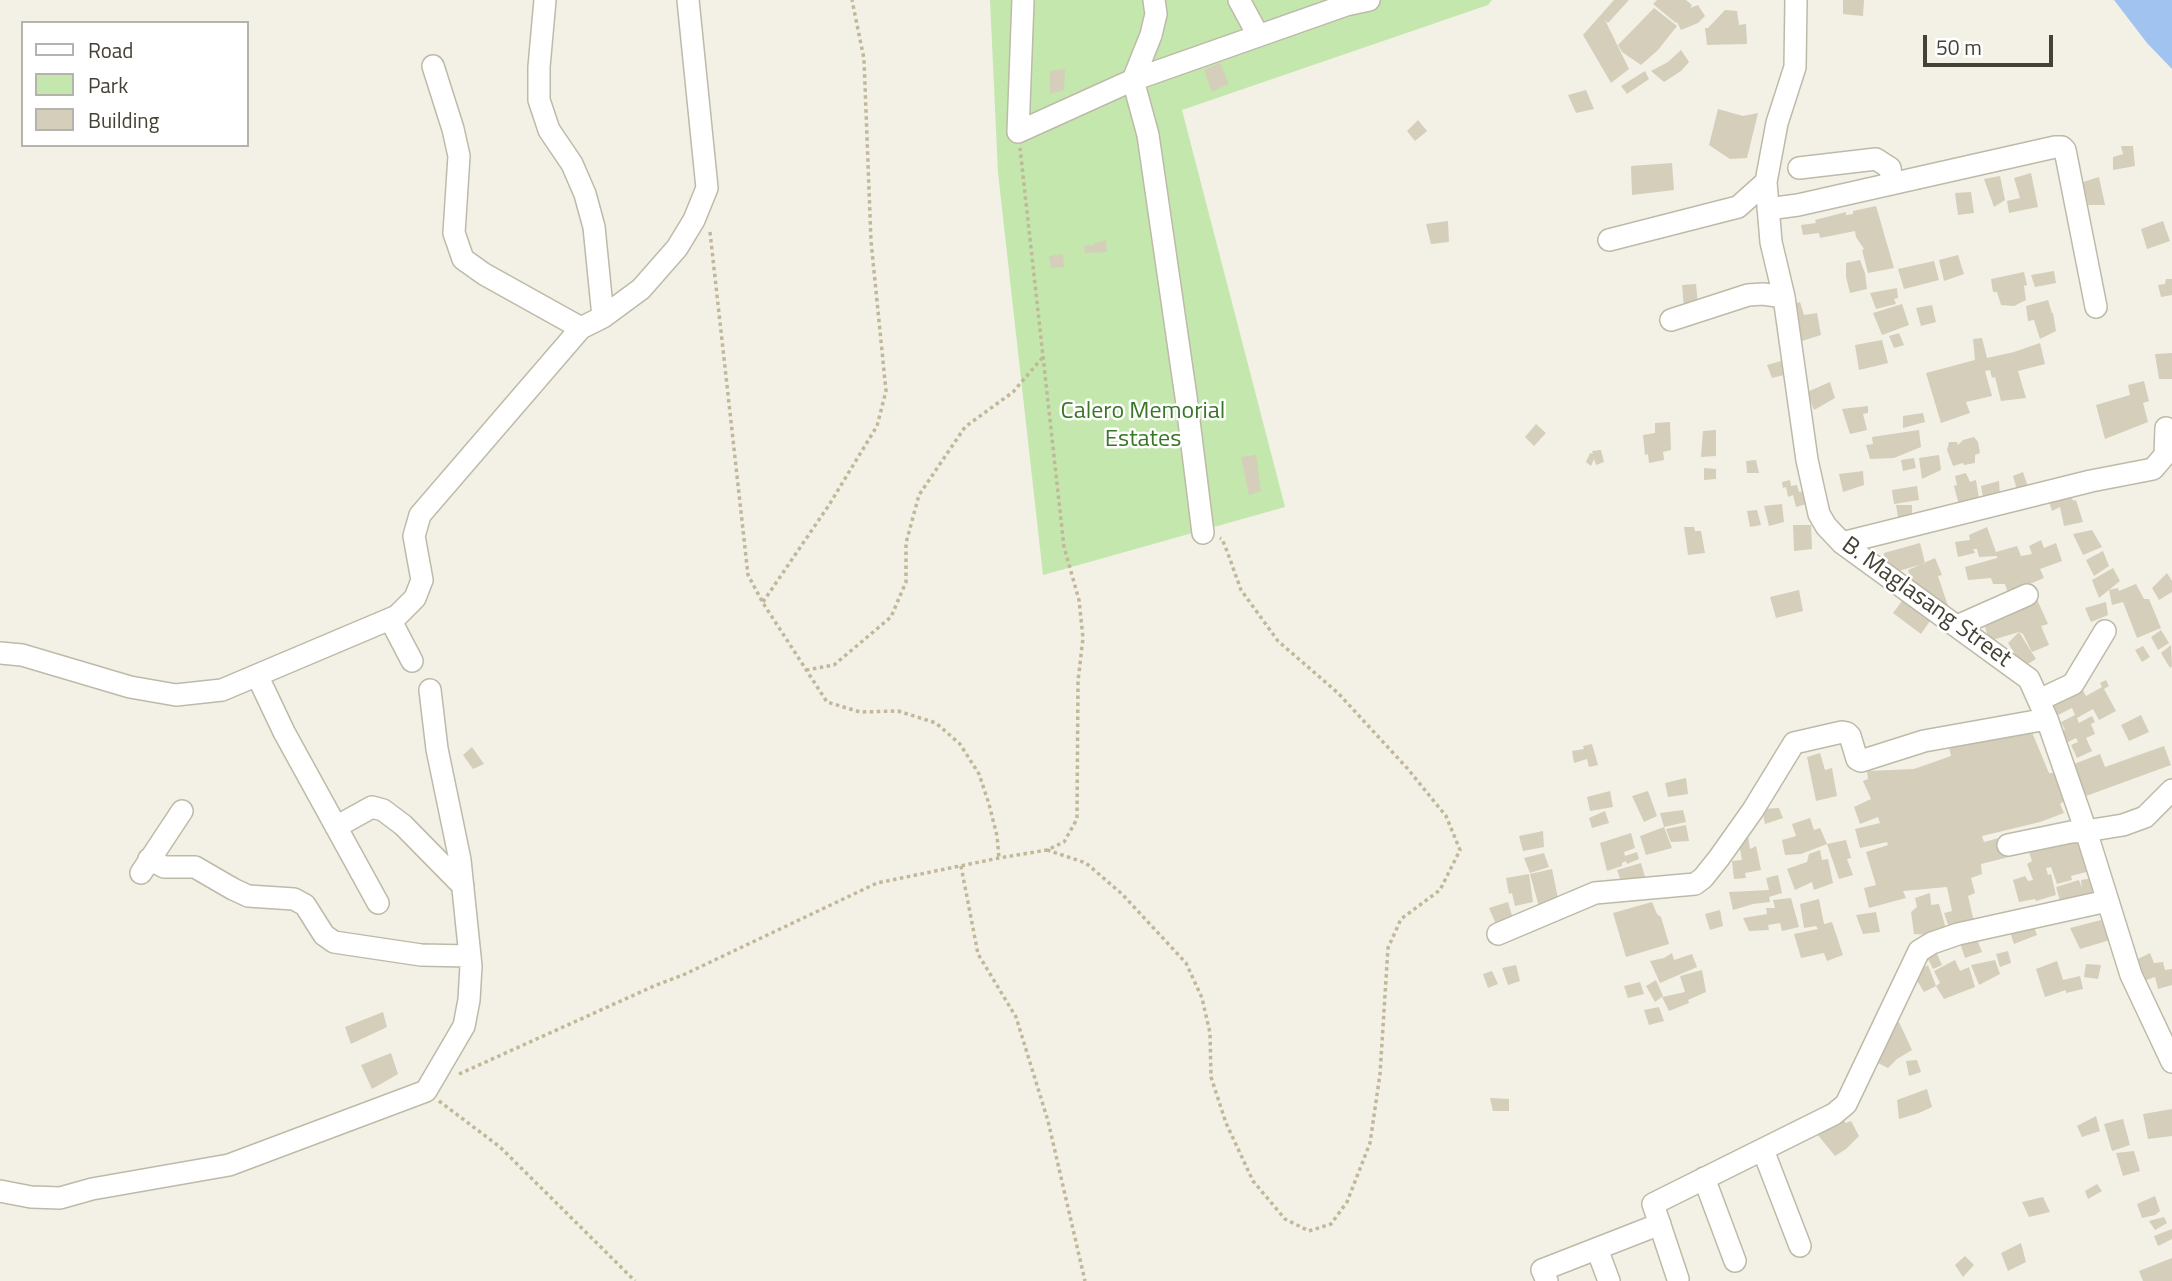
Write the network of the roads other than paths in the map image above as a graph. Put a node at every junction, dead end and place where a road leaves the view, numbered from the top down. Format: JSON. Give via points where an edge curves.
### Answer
{"nodes":[{"id":1,"x":545,"y":0,"type":"edge"},
{"id":2,"x":688,"y":0,"type":"edge"},
{"id":3,"x":1023,"y":0,"type":"edge"},
{"id":4,"x":1154,"y":0,"type":"edge"},
{"id":5,"x":1239,"y":0,"type":"edge"},
{"id":6,"x":1368,"y":0,"type":"edge"},
{"id":7,"x":1796,"y":0,"type":"edge"},
{"id":8,"x":1345,"y":2,"type":"edge"},
{"id":9,"x":1258,"y":35,"type":"junction"},
{"id":10,"x":433,"y":66,"type":"dead end"},
{"id":11,"x":1133,"y":80,"type":"junction"},
{"id":12,"x":1799,"y":168,"type":"dead end"},
{"id":13,"x":1766,"y":182,"type":"junction"},
{"id":14,"x":1892,"y":184,"type":"junction"},
{"id":15,"x":1768,"y":209,"type":"junction"},
{"id":16,"x":1609,"y":240,"type":"dead end"},
{"id":17,"x":1784,"y":297,"type":"junction"},
{"id":18,"x":2096,"y":307,"type":"dead end"},
{"id":19,"x":603,"y":317,"type":"junction"},
{"id":20,"x":1671,"y":320,"type":"dead end"},
{"id":21,"x":581,"y":328,"type":"junction"},
{"id":22,"x":2166,"y":428,"type":"dead end"},
{"id":23,"x":1203,"y":533,"type":"road end"},
{"id":24,"x":1842,"y":543,"type":"junction"},
{"id":25,"x":2027,"y":595,"type":"dead end"},
{"id":26,"x":390,"y":619,"type":"junction"},
{"id":27,"x":1957,"y":626,"type":"junction"},
{"id":28,"x":2105,"y":631,"type":"dead end"},
{"id":29,"x":0,"y":653,"type":"edge"},
{"id":30,"x":412,"y":661,"type":"dead end"},
{"id":31,"x":257,"y":675,"type":"junction"},
{"id":32,"x":430,"y":690,"type":"dead end"},
{"id":33,"x":2043,"y":710,"type":"junction"},
{"id":34,"x":2172,"y":790,"type":"edge"},
{"id":35,"x":182,"y":811,"type":"dead end"},
{"id":36,"x":336,"y":827,"type":"junction"},
{"id":37,"x":2086,"y":831,"type":"junction"},
{"id":38,"x":2008,"y":845,"type":"dead end"},
{"id":39,"x":463,"y":886,"type":"junction"},
{"id":40,"x":2107,"y":901,"type":"junction"},
{"id":41,"x":378,"y":903,"type":"dead end"},
{"id":42,"x":1498,"y":934,"type":"dead end"},
{"id":43,"x":469,"y":956,"type":"junction"},
{"id":44,"x":2172,"y":1062,"type":"edge"},
{"id":45,"x":1763,"y":1150,"type":"junction"},
{"id":46,"x":1704,"y":1178,"type":"junction"},
{"id":47,"x":0,"y":1191,"type":"edge"},
{"id":48,"x":1660,"y":1224,"type":"junction"},
{"id":49,"x":1800,"y":1247,"type":"dead end"},
{"id":50,"x":1597,"y":1249,"type":"junction"},
{"id":51,"x":1735,"y":1261,"type":"dead end"},
{"id":52,"x":1678,"y":1279,"type":"edge"},
{"id":53,"x":1546,"y":1281,"type":"edge"},
{"id":54,"x":1609,"y":1281,"type":"edge"}],
"edges":[{"from":1,"to":19,"type":"street","via":[[539,100],[549,130],[585,194],[594,227]]},
{"from":2,"to":19,"type":"street","via":[[707,188],[677,248],[641,289]]},
{"from":3,"to":11,"type":"street","via":[[1018,132]]},
{"from":4,"to":11,"type":"street","via":[[1151,35]]},
{"from":5,"to":9,"type":"street"},
{"from":6,"to":8,"type":"street"},
{"from":7,"to":13,"type":"street","name":"B. Maglasang Street","via":[[1795,66],[1777,123]]},
{"from":8,"to":9,"type":"street"},
{"from":9,"to":11,"type":"street"},
{"from":10,"to":21,"type":"street","via":[[459,156],[454,233],[463,259]]},
{"from":11,"to":23,"type":"street","via":[[1148,135]]},
{"from":12,"to":14,"type":"street","via":[[1876,159],[1890,168]]},
{"from":13,"to":15,"type":"street","name":"B. Maglasang Street"},
{"from":13,"to":16,"type":"street","via":[[1738,207]]},
{"from":14,"to":15,"type":"street"},
{"from":14,"to":18,"type":"street","via":[[2062,147]]},
{"from":15,"to":17,"type":"street","name":"B. Maglasang Street"},
{"from":17,"to":20,"type":"street","via":[[1748,295]]},
{"from":17,"to":24,"type":"street","name":"B. Maglasang Street","via":[[1819,514]]},
{"from":19,"to":21,"type":"street"},
{"from":21,"to":26,"type":"street","via":[[420,515],[414,536],[422,580],[415,597]]},
{"from":22,"to":24,"type":"street","via":[[2165,455],[2153,469]]},
{"from":24,"to":27,"type":"street","name":"B. Maglasang Street"},
{"from":25,"to":27,"type":"street"},
{"from":26,"to":30,"type":"street"},
{"from":26,"to":31,"type":"street"},
{"from":27,"to":33,"type":"street","name":"B. Maglasang Street","via":[[2029,679]]},
{"from":28,"to":33,"type":"street","via":[[2077,680]]},
{"from":29,"to":31,"type":"street","via":[[176,695],[222,690]]},
{"from":31,"to":36,"type":"street"},
{"from":32,"to":39,"type":"street"},
{"from":33,"to":37,"type":"street","name":"B. Maglasang Street"},
{"from":33,"to":42,"type":"street","via":[[1861,761],[1847,733],[1794,743],[1753,810],[1700,882],[1595,892]]},
{"from":34,"to":37,"type":"street","via":[[2145,817]]},
{"from":35,"to":43,"type":"street","via":[[145,866],[195,867],[248,896],[294,899],[334,942],[421,955]]},
{"from":36,"to":39,"type":"street","via":[[372,807],[383,810]]},
{"from":36,"to":41,"type":"street"},
{"from":37,"to":38,"type":"street"},
{"from":37,"to":40,"type":"street","name":"B. Maglasang Street"},
{"from":39,"to":43,"type":"street"},
{"from":40,"to":44,"type":"street","name":"B. Maglasang Street","via":[[2132,975]]},
{"from":40,"to":45,"type":"street","via":[[1958,934],[1919,951],[1846,1104]]},
{"from":43,"to":47,"type":"street","via":[[464,1026],[426,1091],[229,1165],[60,1198]]},
{"from":45,"to":46,"type":"street"},
{"from":45,"to":49,"type":"street"},
{"from":46,"to":48,"type":"street","via":[[1653,1204]]},
{"from":46,"to":51,"type":"street"},
{"from":48,"to":50,"type":"street"},
{"from":48,"to":52,"type":"street"},
{"from":50,"to":53,"type":"street","via":[[1542,1270]]},
{"from":50,"to":54,"type":"street"}]}
